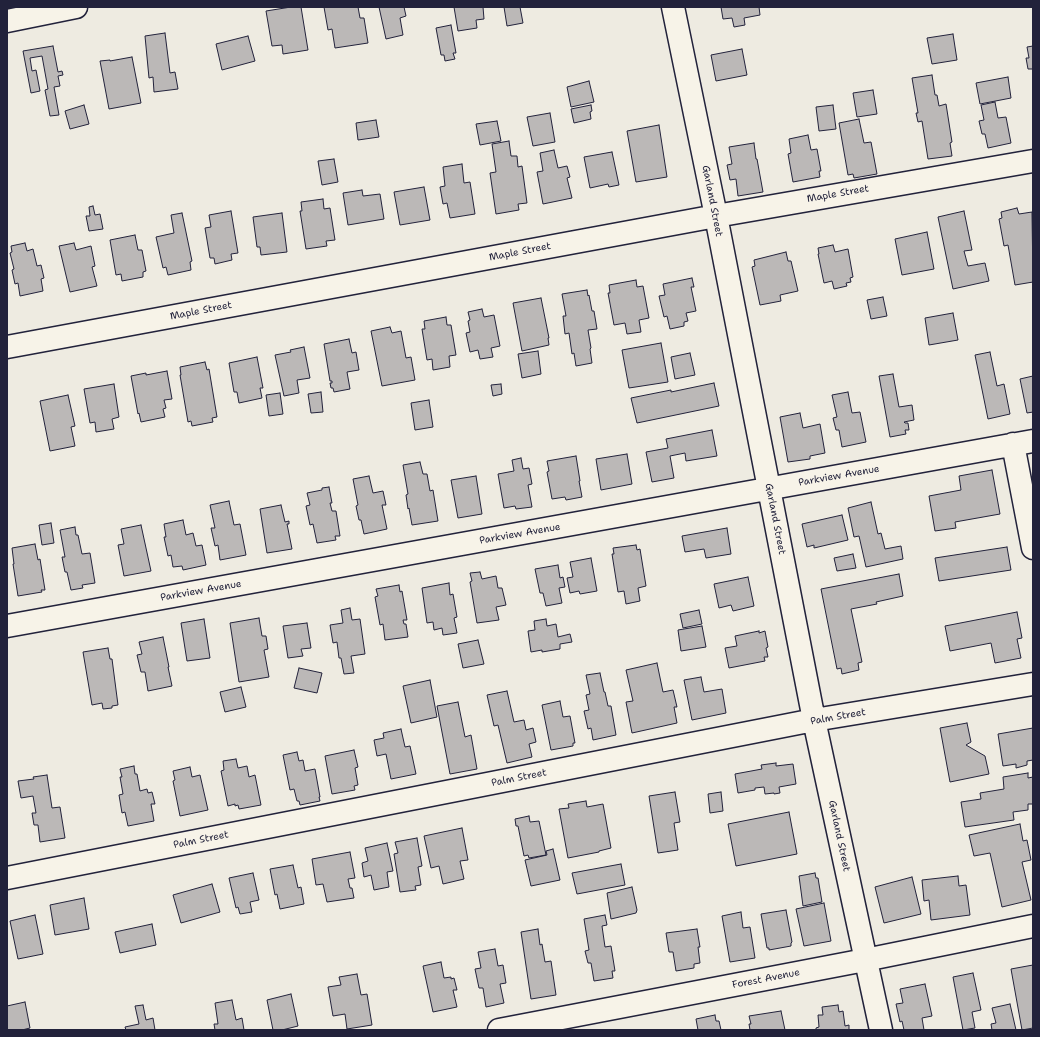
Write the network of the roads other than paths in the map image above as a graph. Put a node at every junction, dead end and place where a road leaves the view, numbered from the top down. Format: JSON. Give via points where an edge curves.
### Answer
{"nodes":[{"id":1,"x":76,"y":7,"type":"edge"},
{"id":2,"x":673,"y":7,"type":"edge"},
{"id":3,"x":7,"y":21,"type":"edge"},
{"id":4,"x":1033,"y":161,"type":"edge"},
{"id":5,"x":716,"y":216,"type":"junction"},
{"id":6,"x":7,"y":347,"type":"edge"},
{"id":7,"x":1023,"y":443,"type":"edge"},
{"id":8,"x":769,"y":489,"type":"junction"},
{"id":9,"x":1033,"y":548,"type":"edge"},
{"id":10,"x":7,"y":626,"type":"edge"},
{"id":11,"x":1033,"y":684,"type":"edge"},
{"id":12,"x":814,"y":720,"type":"junction"},
{"id":13,"x":7,"y":878,"type":"edge"},
{"id":14,"x":1033,"y":926,"type":"edge"},
{"id":15,"x":865,"y":960,"type":"junction"},
{"id":16,"x":499,"y":1030,"type":"edge"},
{"id":17,"x":881,"y":1030,"type":"edge"}],
"edges":[{"from":1,"to":3,"type":"street"},
{"from":2,"to":5,"type":"street","name":"Garland Street"},
{"from":4,"to":5,"type":"street","name":"Maple Street"},
{"from":5,"to":6,"type":"street","name":"Maple Street"},
{"from":5,"to":8,"type":"street","name":"Garland Street"},
{"from":7,"to":8,"type":"street","name":"Parkview Avenue"},
{"from":7,"to":9,"type":"street"},
{"from":8,"to":10,"type":"street","name":"Parkview Avenue"},
{"from":8,"to":12,"type":"street","name":"Garland Street"},
{"from":11,"to":12,"type":"street","name":"Palm Street"},
{"from":12,"to":13,"type":"street","name":"Palm Street"},
{"from":12,"to":15,"type":"street","name":"Garland Street"},
{"from":14,"to":15,"type":"street","name":"Forest Avenue"},
{"from":15,"to":16,"type":"street","name":"Forest Avenue"},
{"from":15,"to":17,"type":"street","name":"Garland Street"}]}
